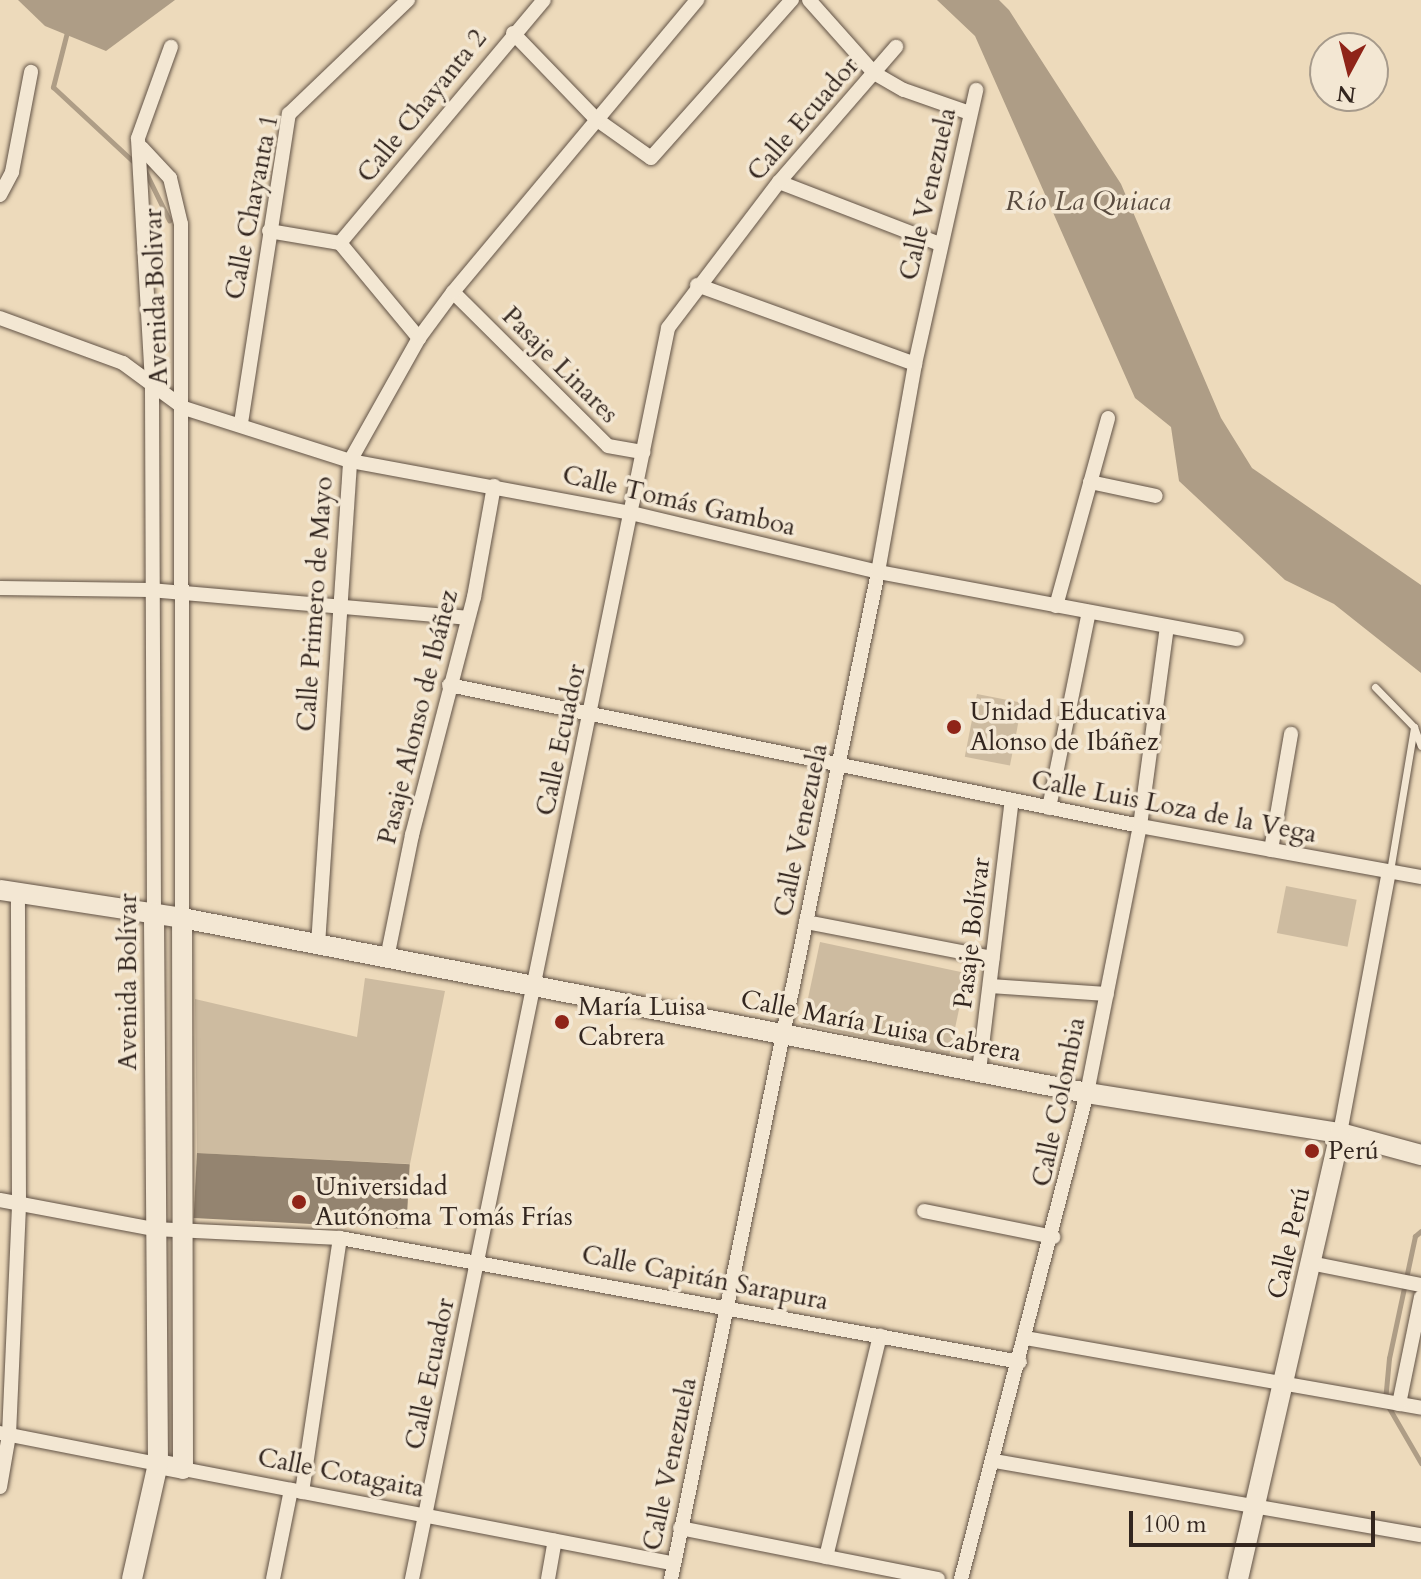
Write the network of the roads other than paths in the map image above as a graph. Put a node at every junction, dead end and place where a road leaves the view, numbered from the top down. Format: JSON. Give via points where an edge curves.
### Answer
{"nodes":[{"id":1,"x":408,"y":0,"type":"edge"},
{"id":2,"x":544,"y":0,"type":"edge"},
{"id":3,"x":697,"y":0,"type":"edge"},
{"id":4,"x":792,"y":0,"type":"edge"},
{"id":5,"x":809,"y":0,"type":"edge"},
{"id":6,"x":513,"y":33,"type":"junction"},
{"id":7,"x":171,"y":47,"type":"dead end"},
{"id":8,"x":896,"y":47,"type":"dead end"},
{"id":9,"x":31,"y":72,"type":"dead end"},
{"id":10,"x":874,"y":73,"type":"junction"},
{"id":11,"x":976,"y":90,"type":"dead end"},
{"id":12,"x":970,"y":113,"type":"junction"},
{"id":13,"x":596,"y":119,"type":"junction"},
{"id":14,"x":142,"y":148,"type":"junction"},
{"id":15,"x":779,"y":182,"type":"junction"},
{"id":16,"x":0,"y":195,"type":"edge"},
{"id":17,"x":269,"y":231,"type":"junction"},
{"id":18,"x":340,"y":243,"type":"junction"},
{"id":19,"x":940,"y":244,"type":"junction"},
{"id":20,"x":697,"y":285,"type":"junction"},
{"id":21,"x":453,"y":292,"type":"junction"},
{"id":22,"x":0,"y":318,"type":"edge"},
{"id":23,"x":419,"y":338,"type":"junction"},
{"id":24,"x":915,"y":364,"type":"junction"},
{"id":25,"x":152,"y":382,"type":"junction"},
{"id":26,"x":184,"y":408,"type":"junction"},
{"id":27,"x":1108,"y":418,"type":"dead end"},
{"id":28,"x":241,"y":423,"type":"junction"},
{"id":29,"x":643,"y":452,"type":"junction"},
{"id":30,"x":350,"y":461,"type":"junction"},
{"id":31,"x":1090,"y":482,"type":"junction"},
{"id":32,"x":494,"y":486,"type":"junction"},
{"id":33,"x":1156,"y":496,"type":"dead end"},
{"id":34,"x":631,"y":513,"type":"junction"},
{"id":35,"x":878,"y":572,"type":"junction"},
{"id":36,"x":0,"y":588,"type":"edge"},
{"id":37,"x":150,"y":590,"type":"junction"},
{"id":38,"x":184,"y":593,"type":"junction"},
{"id":39,"x":337,"y":603,"type":"junction"},
{"id":40,"x":1056,"y":606,"type":"junction"},
{"id":41,"x":1089,"y":612,"type":"junction"},
{"id":42,"x":467,"y":618,"type":"junction"},
{"id":43,"x":1167,"y":627,"type":"junction"},
{"id":44,"x":1237,"y":639,"type":"dead end"},
{"id":45,"x":449,"y":685,"type":"junction"},
{"id":46,"x":1375,"y":687,"type":"dead end"},
{"id":47,"x":591,"y":715,"type":"junction"},
{"id":48,"x":1414,"y":727,"type":"junction"},
{"id":49,"x":1291,"y":734,"type":"dead end"},
{"id":50,"x":1421,"y":746,"type":"edge"},
{"id":51,"x":839,"y":766,"type":"junction"},
{"id":52,"x":1012,"y":800,"type":"junction"},
{"id":53,"x":1049,"y":808,"type":"junction"},
{"id":54,"x":1140,"y":826,"type":"junction"},
{"id":55,"x":1271,"y":850,"type":"junction"},
{"id":56,"x":1389,"y":872,"type":"junction"},
{"id":57,"x":1421,"y":877,"type":"edge"},
{"id":58,"x":9,"y":892,"type":"edge"},
{"id":59,"x":154,"y":914,"type":"junction"},
{"id":60,"x":182,"y":918,"type":"junction"},
{"id":61,"x":806,"y":922,"type":"junction"},
{"id":62,"x":318,"y":945,"type":"junction"},
{"id":63,"x":387,"y":958,"type":"junction"},
{"id":64,"x":993,"y":958,"type":"junction"},
{"id":65,"x":990,"y":986,"type":"junction"},
{"id":66,"x":533,"y":987,"type":"junction"},
{"id":67,"x":1107,"y":994,"type":"junction"},
{"id":68,"x":784,"y":1033,"type":"junction"},
{"id":69,"x":979,"y":1071,"type":"junction"},
{"id":70,"x":1087,"y":1093,"type":"junction"},
{"id":71,"x":1340,"y":1133,"type":"junction"},
{"id":72,"x":1421,"y":1155,"type":"edge"},
{"id":73,"x":0,"y":1200,"type":"edge"},
{"id":74,"x":19,"y":1204,"type":"junction"},
{"id":75,"x":924,"y":1211,"type":"dead end"},
{"id":76,"x":154,"y":1229,"type":"junction"},
{"id":77,"x":181,"y":1229,"type":"junction"},
{"id":78,"x":1053,"y":1237,"type":"junction"},
{"id":79,"x":340,"y":1238,"type":"junction"},
{"id":80,"x":479,"y":1260,"type":"junction"},
{"id":81,"x":1310,"y":1263,"type":"junction"},
{"id":82,"x":1421,"y":1285,"type":"edge"},
{"id":83,"x":1421,"y":1297,"type":"edge"},
{"id":84,"x":729,"y":1307,"type":"junction"},
{"id":85,"x":880,"y":1336,"type":"junction"},
{"id":86,"x":1026,"y":1338,"type":"junction"},
{"id":87,"x":1020,"y":1362,"type":"junction"},
{"id":88,"x":1285,"y":1382,"type":"junction"},
{"id":89,"x":1399,"y":1404,"type":"junction"},
{"id":90,"x":1421,"y":1408,"type":"edge"},
{"id":91,"x":5,"y":1434,"type":"edge"},
{"id":92,"x":995,"y":1461,"type":"junction"},
{"id":93,"x":158,"y":1464,"type":"junction"},
{"id":94,"x":183,"y":1469,"type":"junction"},
{"id":95,"x":0,"y":1487,"type":"edge"},
{"id":96,"x":296,"y":1491,"type":"junction"},
{"id":97,"x":1256,"y":1506,"type":"junction"},
{"id":98,"x":425,"y":1516,"type":"junction"},
{"id":99,"x":680,"y":1528,"type":"junction"},
{"id":100,"x":1421,"y":1535,"type":"edge"},
{"id":101,"x":555,"y":1541,"type":"junction"},
{"id":102,"x":826,"y":1557,"type":"junction"},
{"id":103,"x":673,"y":1563,"type":"junction"},
{"id":104,"x":132,"y":1579,"type":"edge"},
{"id":105,"x":273,"y":1579,"type":"edge"},
{"id":106,"x":412,"y":1579,"type":"edge"},
{"id":107,"x":548,"y":1579,"type":"edge"},
{"id":108,"x":671,"y":1579,"type":"edge"},
{"id":109,"x":938,"y":1579,"type":"edge"},
{"id":110,"x":961,"y":1579,"type":"edge"},
{"id":111,"x":1238,"y":1579,"type":"edge"}],
"edges":[{"from":1,"to":17,"type":"street","name":"Calle Chayanta 1","via":[[289,114]]},
{"from":2,"to":6,"type":"street","name":"Calle Chayanta 2"},
{"from":3,"to":13,"type":"street","name":"Calle Primero de Mayo"},
{"from":4,"to":13,"type":"street","via":[[651,158]]},
{"from":5,"to":10,"type":"street"},
{"from":6,"to":13,"type":"street"},
{"from":6,"to":18,"type":"street","name":"Calle Chayanta 2"},
{"from":7,"to":14,"type":"street","name":"Avenida Bolivar","via":[[141,119]]},
{"from":8,"to":10,"type":"street","name":"Calle Ecuador"},
{"from":9,"to":16,"type":"street","via":[[12,172]]},
{"from":10,"to":12,"type":"street","via":[[904,90]]},
{"from":10,"to":15,"type":"street","name":"Calle Ecuador"},
{"from":11,"to":12,"type":"street","name":"Calle Venezuela"},
{"from":12,"to":19,"type":"street","name":"Calle Venezuela"},
{"from":13,"to":21,"type":"street","name":"Calle Primero de Mayo"},
{"from":14,"to":25,"type":"street","name":"Avenida Bolivar"},
{"from":14,"to":26,"type":"street","name":"Avenida Bolivar","via":[[170,178],[177,196]]},
{"from":15,"to":19,"type":"street"},
{"from":15,"to":20,"type":"street","name":"Calle Ecuador"},
{"from":17,"to":18,"type":"street"},
{"from":17,"to":28,"type":"street","name":"Calle Chayanta 1"},
{"from":18,"to":23,"type":"street"},
{"from":19,"to":24,"type":"street","name":"Calle Venezuela"},
{"from":20,"to":24,"type":"street"},
{"from":20,"to":29,"type":"street","name":"Calle Ecuador","via":[[668,328]]},
{"from":21,"to":23,"type":"street","name":"Calle Primero de Mayo"},
{"from":21,"to":29,"type":"street","name":"Pasaje Linares","via":[[608,446]]},
{"from":22,"to":25,"type":"street","via":[[123,363]]},
{"from":23,"to":30,"type":"street","name":"Calle Primero de Mayo"},
{"from":24,"to":35,"type":"street","name":"Calle Venezuela"},
{"from":25,"to":26,"type":"street"},
{"from":25,"to":37,"type":"street","name":"Avenida Bolívar"},
{"from":26,"to":28,"type":"street","name":"Calle Tomás Gamboa"},
{"from":26,"to":38,"type":"street","name":"Avenida Bolívar"},
{"from":27,"to":31,"type":"street"},
{"from":28,"to":30,"type":"street","name":"Calle Tomás Gamboa"},
{"from":29,"to":34,"type":"street","name":"Calle Ecuador"},
{"from":30,"to":32,"type":"street","name":"Calle Tomás Gamboa"},
{"from":30,"to":39,"type":"street","name":"Calle Primero de Mayo"},
{"from":31,"to":33,"type":"street"},
{"from":31,"to":40,"type":"street"},
{"from":32,"to":34,"type":"street","name":"Calle Tomás Gamboa"},
{"from":32,"to":42,"type":"street","name":"Pasaje Alonso de Ibáñez"},
{"from":34,"to":35,"type":"street","name":"Calle Tomás Gamboa"},
{"from":34,"to":47,"type":"street","name":"Calle Ecuador"},
{"from":35,"to":40,"type":"street","name":"Calle Tomás Gamboa"},
{"from":35,"to":51,"type":"street","name":"Calle Venezuela"},
{"from":36,"to":37,"type":"street"},
{"from":37,"to":38,"type":"street"},
{"from":37,"to":59,"type":"street","name":"Avenida Bolívar"},
{"from":38,"to":39,"type":"street"},
{"from":38,"to":60,"type":"street","name":"Avenida Bolívar"},
{"from":39,"to":42,"type":"street"},
{"from":39,"to":62,"type":"street","name":"Calle Primero de Mayo"},
{"from":40,"to":41,"type":"street","name":"Calle Tomás Gamboa"},
{"from":41,"to":43,"type":"street","name":"Calle Tomás Gamboa"},
{"from":41,"to":53,"type":"street"},
{"from":42,"to":45,"type":"street","name":"Pasaje Alonso de Ibáñez"},
{"from":43,"to":44,"type":"street","name":"Calle Tomás Gamboa"},
{"from":43,"to":54,"type":"street","name":"Calle Colombia"},
{"from":45,"to":47,"type":"street","name":"Calle Luis Loza de la Vega"},
{"from":45,"to":63,"type":"street","name":"Pasaje Alonso de Ibáñez"},
{"from":46,"to":48,"type":"lane"},
{"from":47,"to":51,"type":"street","name":"Calle Luis Loza de la Vega"},
{"from":47,"to":66,"type":"street","name":"Calle Ecuador"},
{"from":48,"to":50,"type":"lane"},
{"from":48,"to":56,"type":"lane","name":"Calle Perú"},
{"from":49,"to":55,"type":"street"},
{"from":51,"to":52,"type":"street","name":"Calle Luis Loza de la Vega"},
{"from":51,"to":61,"type":"street","name":"Calle Venezuela"},
{"from":52,"to":53,"type":"street","name":"Calle Luis Loza de la Vega"},
{"from":52,"to":64,"type":"street","name":"Pasaje Bolívar"},
{"from":53,"to":54,"type":"street","name":"Calle Luis Loza de la Vega"},
{"from":54,"to":55,"type":"street","name":"Calle Luis Loza de la Vega"},
{"from":54,"to":67,"type":"street","name":"Calle Colombia"},
{"from":55,"to":56,"type":"street","name":"Calle Luis Loza de la Vega"},
{"from":56,"to":57,"type":"street","name":"Calle Luis Loza de la Vega"},
{"from":56,"to":71,"type":"street","name":"Calle Perú"},
{"from":58,"to":59,"type":"street","name":"Calle María Luisa Cabrera"},
{"from":58,"to":74,"type":"street"},
{"from":59,"to":60,"type":"street","name":"Calle María Luisa Cabrera"},
{"from":59,"to":76,"type":"street","name":"Avenida Bolívar"},
{"from":60,"to":62,"type":"street","name":"Calle María Luisa Cabrera"},
{"from":60,"to":77,"type":"street","name":"Avenida Bolívar"},
{"from":61,"to":64,"type":"street"},
{"from":61,"to":68,"type":"street","name":"Calle Venezuela"},
{"from":62,"to":63,"type":"street","name":"Calle María Luisa Cabrera"},
{"from":63,"to":66,"type":"street","name":"Calle María Luisa Cabrera"},
{"from":64,"to":65,"type":"street","name":"Pasaje Bolívar"},
{"from":65,"to":67,"type":"street"},
{"from":65,"to":69,"type":"street","name":"Pasaje Bolívar"},
{"from":66,"to":68,"type":"street","name":"Calle María Luisa Cabrera"},
{"from":66,"to":80,"type":"street","name":"Calle Ecuador"},
{"from":67,"to":70,"type":"street","name":"Calle Colombia"},
{"from":68,"to":69,"type":"street","name":"Calle María Luisa Cabrera"},
{"from":68,"to":84,"type":"street","name":"Calle Venezuela"},
{"from":69,"to":70,"type":"street","name":"Calle María Luisa Cabrera"},
{"from":70,"to":71,"type":"street","name":"Calle María Luisa Cabrera"},
{"from":70,"to":78,"type":"street","name":"Calle Colombia"},
{"from":71,"to":72,"type":"street","name":"Calle María Luisa Cabrera"},
{"from":71,"to":81,"type":"street","name":"Calle Perú"},
{"from":73,"to":74,"type":"street","name":"Calle Capitán Sarapura"},
{"from":74,"to":76,"type":"street","name":"Calle Capitán Sarapura"},
{"from":74,"to":91,"type":"street"},
{"from":75,"to":78,"type":"street"},
{"from":76,"to":77,"type":"street","name":"Calle Capitán Sarapura"},
{"from":76,"to":93,"type":"street","name":"Avenida Bolívar"},
{"from":77,"to":79,"type":"street","name":"Calle Capitán Sarapura"},
{"from":77,"to":94,"type":"street","name":"Avenida Bolívar"},
{"from":78,"to":86,"type":"street","name":"Calle Colombia"},
{"from":79,"to":80,"type":"street","name":"Calle Capitán Sarapura"},
{"from":79,"to":96,"type":"street"},
{"from":80,"to":84,"type":"street","name":"Calle Capitán Sarapura"},
{"from":80,"to":98,"type":"street","name":"Calle Ecuador"},
{"from":81,"to":82,"type":"street"},
{"from":81,"to":88,"type":"street","name":"Calle Perú"},
{"from":83,"to":89,"type":"street"},
{"from":84,"to":85,"type":"street","name":"Calle Capitán Sarapura"},
{"from":84,"to":99,"type":"street","name":"Calle Venezuela"},
{"from":85,"to":87,"type":"street","name":"Calle Capitán Sarapura"},
{"from":85,"to":102,"type":"street"},
{"from":86,"to":87,"type":"street","name":"Calle Colombia"},
{"from":86,"to":88,"type":"street"},
{"from":87,"to":92,"type":"street","name":"Calle Colombia"},
{"from":88,"to":89,"type":"street"},
{"from":88,"to":97,"type":"street","name":"Calle Perú"},
{"from":89,"to":90,"type":"street"},
{"from":91,"to":93,"type":"street","name":"Calle Cotagaita"},
{"from":91,"to":95,"type":"street"},
{"from":92,"to":97,"type":"street"},
{"from":92,"to":110,"type":"street","name":"Calle Colombia"},
{"from":93,"to":94,"type":"street","name":"Calle Cotagaita"},
{"from":93,"to":104,"type":"street","name":"Avenida Bolívar"},
{"from":94,"to":96,"type":"street","name":"Calle Cotagaita"},
{"from":96,"to":98,"type":"street","name":"Calle Cotagaita"},
{"from":96,"to":105,"type":"street"},
{"from":97,"to":100,"type":"street"},
{"from":97,"to":111,"type":"street","name":"Calle Perú"},
{"from":98,"to":101,"type":"street","name":"Calle Cotagaita"},
{"from":98,"to":106,"type":"street","name":"Calle Ecuador"},
{"from":99,"to":102,"type":"street"},
{"from":99,"to":103,"type":"street","name":"Calle Venezuela"},
{"from":101,"to":103,"type":"street","name":"Calle Cotagaita"},
{"from":101,"to":107,"type":"street"},
{"from":102,"to":109,"type":"street"},
{"from":103,"to":108,"type":"street","name":"Calle Venezuela"}]}
